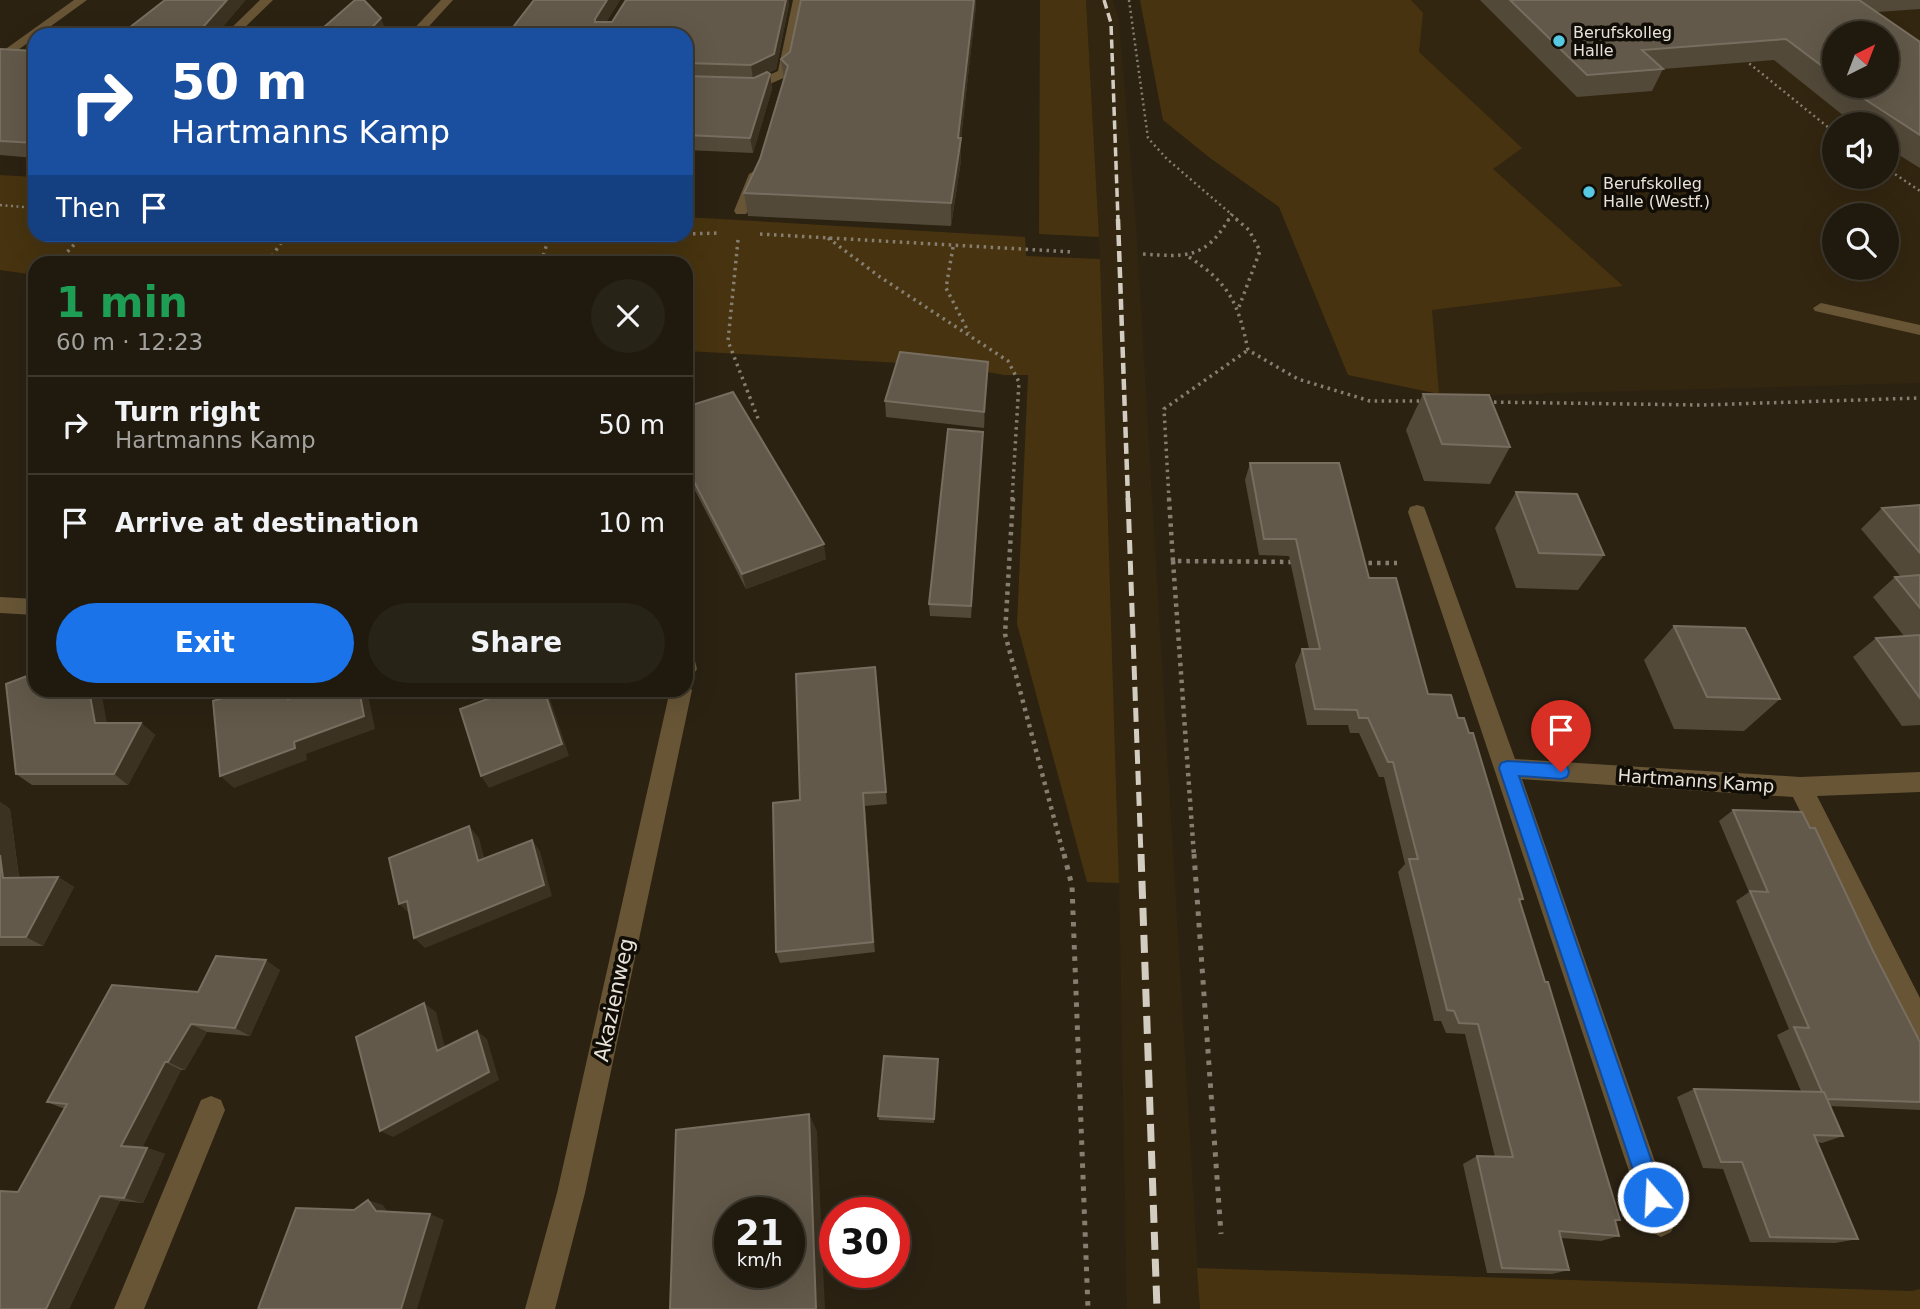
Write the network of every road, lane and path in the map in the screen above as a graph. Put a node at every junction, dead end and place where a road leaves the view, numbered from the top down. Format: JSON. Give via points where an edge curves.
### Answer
{"nodes":[{"id":1,"x":81,"y":0,"type":"edge"},
{"id":2,"x":267,"y":0,"type":"edge"},
{"id":3,"x":447,"y":0,"type":"edge"},
{"id":4,"x":799,"y":0,"type":"edge"},
{"id":5,"x":1129,"y":0,"type":"edge"},
{"id":6,"x":47,"y":28,"type":"edge"},
{"id":7,"x":237,"y":28,"type":"edge"},
{"id":8,"x":421,"y":28,"type":"edge"},
{"id":9,"x":0,"y":41,"type":"edge"},
{"id":10,"x":28,"y":43,"type":"edge"},
{"id":11,"x":28,"y":44,"type":"edge"},
{"id":12,"x":0,"y":59,"type":"edge"},
{"id":13,"x":1743,"y":59,"type":"edge"},
{"id":14,"x":693,"y":84,"type":"edge"},
{"id":15,"x":1822,"y":122,"type":"edge"},
{"id":16,"x":761,"y":158,"type":"edge"},
{"id":17,"x":1899,"y":177,"type":"edge"},
{"id":18,"x":1920,"y":191,"type":"edge"},
{"id":19,"x":0,"y":205,"type":"edge"},
{"id":20,"x":28,"y":207,"type":"edge"},
{"id":21,"x":741,"y":211,"type":"edge"},
{"id":22,"x":1232,"y":213,"type":"junction"},
{"id":23,"x":739,"y":232,"type":"dead end"},
{"id":24,"x":77,"y":242,"type":"edge"},
{"id":25,"x":953,"y":247,"type":"junction"},
{"id":26,"x":1073,"y":252,"type":"dead end"},
{"id":27,"x":1143,"y":254,"type":"dead end"},
{"id":28,"x":64,"y":256,"type":"edge"},
{"id":29,"x":1189,"y":257,"type":"junction"},
{"id":30,"x":1239,"y":307,"type":"junction"},
{"id":31,"x":1821,"y":308,"type":"dead end"},
{"id":32,"x":1920,"y":330,"type":"edge"},
{"id":33,"x":969,"y":334,"type":"junction"},
{"id":34,"x":1248,"y":350,"type":"junction"},
{"id":35,"x":1920,"y":397,"type":"edge"},
{"id":36,"x":1426,"y":401,"type":"edge"},
{"id":37,"x":1481,"y":402,"type":"edge"},
{"id":38,"x":759,"y":421,"type":"dead end"},
{"id":39,"x":1416,"y":512,"type":"dead end"},
{"id":40,"x":1173,"y":561,"type":"junction"},
{"id":41,"x":1297,"y":562,"type":"edge"},
{"id":42,"x":1353,"y":563,"type":"edge"},
{"id":43,"x":1436,"y":564,"type":"junction"},
{"id":44,"x":0,"y":605,"type":"edge"},
{"id":45,"x":28,"y":607,"type":"edge"},
{"id":46,"x":679,"y":697,"type":"edge"},
{"id":47,"x":1507,"y":768,"type":"junction"},
{"id":48,"x":1920,"y":782,"type":"edge"},
{"id":49,"x":1800,"y":787,"type":"junction"},
{"id":50,"x":1920,"y":1026,"type":"edge"},
{"id":51,"x":211,"y":1110,"type":"dead end"},
{"id":52,"x":1661,"y":1222,"type":"dead end"},
{"id":53,"x":1221,"y":1234,"type":"dead end"},
{"id":54,"x":128,"y":1309,"type":"edge"},
{"id":55,"x":540,"y":1309,"type":"edge"},
{"id":56,"x":1088,"y":1309,"type":"edge"}],
"edges":[{"from":1,"to":6,"type":"street"},
{"from":2,"to":7,"type":"street"},
{"from":3,"to":8,"type":"street"},
{"from":4,"to":14,"type":"street","via":[[784,73],[776,83]]},
{"from":5,"to":22,"type":"path","via":[[1148,138]]},
{"from":9,"to":10,"type":"street"},
{"from":11,"to":12,"type":"street"},
{"from":13,"to":15,"type":"path"},
{"from":16,"to":21,"type":"street"},
{"from":17,"to":18,"type":"path"},
{"from":19,"to":20,"type":"path"},
{"from":22,"to":29,"type":"path","via":[[1217,241]]},
{"from":22,"to":30,"type":"path","via":[[1249,230],[1260,251]]},
{"from":23,"to":38,"type":"path","via":[[728,341]]},
{"from":24,"to":28,"type":"path"},
{"from":25,"to":26,"type":"path"},
{"from":25,"to":33,"type":"path","via":[[946,288]]},
{"from":25,"to":33,"type":"path","via":[[828,238]]},
{"from":27,"to":29,"type":"path"},
{"from":29,"to":30,"type":"path","via":[[1219,276]]},
{"from":30,"to":34,"type":"path"},
{"from":31,"to":32,"type":"street"},
{"from":33,"to":56,"type":"path","via":[[1007,361],[1019,382],[1005,634],[1072,886]]},
{"from":34,"to":36,"type":"path","via":[[1298,379],[1370,401]]},
{"from":34,"to":40,"type":"path","via":[[1164,409]]},
{"from":35,"to":37,"type":"path","via":[[1701,405]]},
{"from":39,"to":43,"type":"street"},
{"from":40,"to":41,"type":"path"},
{"from":40,"to":53,"type":"path"},
{"from":42,"to":43,"type":"path"},
{"from":43,"to":47,"type":"street"},
{"from":44,"to":45,"type":"street"},
{"from":46,"to":55,"type":"street","name":"Akazienweg","via":[[571,1194]]},
{"from":47,"to":49,"type":"street","name":"Hartmanns Kamp"},
{"from":47,"to":52,"type":"street"},
{"from":48,"to":49,"type":"street","name":"Hartmanns Kamp"},
{"from":49,"to":50,"type":"street","name":"Hartmanns Kamp"},
{"from":51,"to":54,"type":"street"}]}
